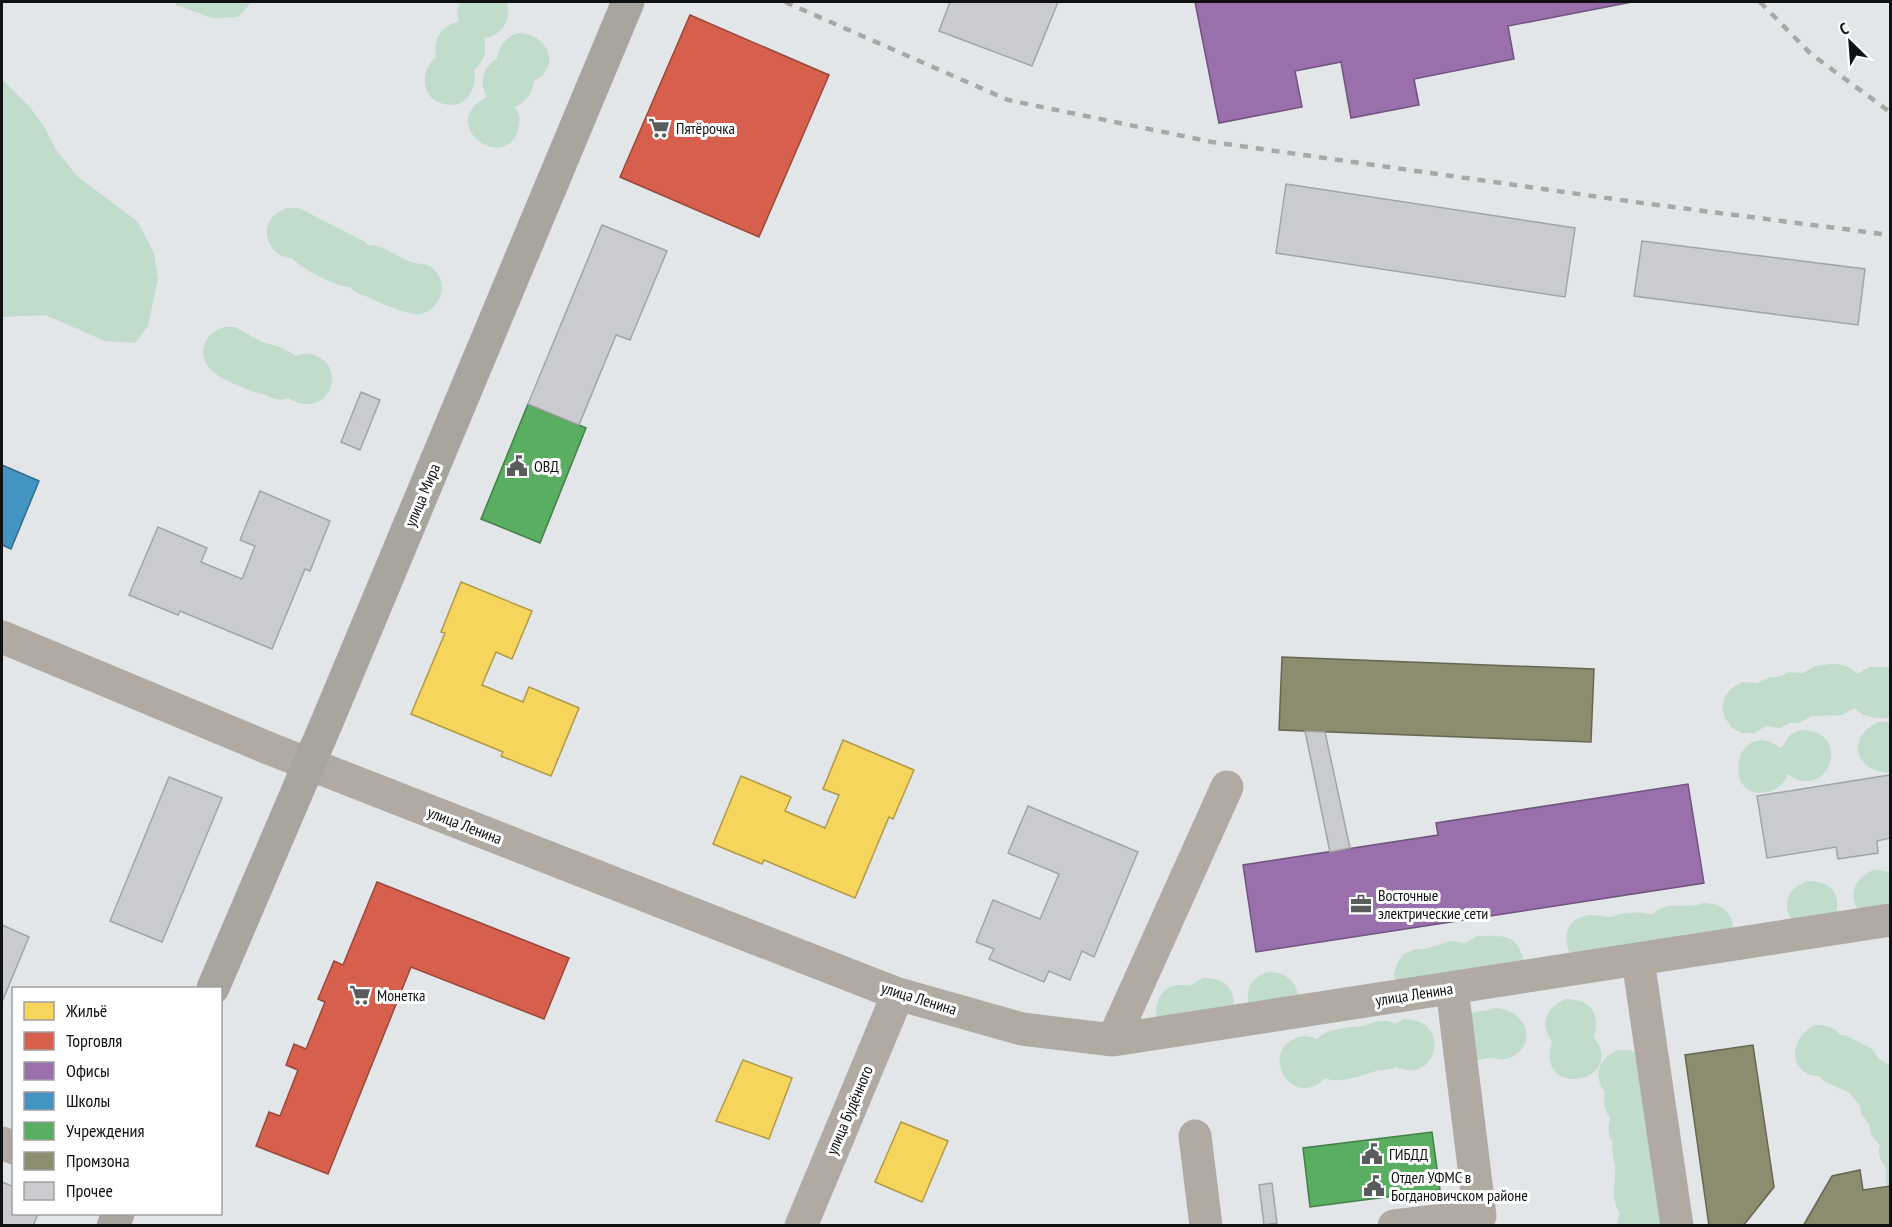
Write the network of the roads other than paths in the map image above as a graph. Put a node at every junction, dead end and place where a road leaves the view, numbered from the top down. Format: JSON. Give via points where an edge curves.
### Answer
{"nodes":[{"id":1,"x":628,"y":2,"type":"edge"},
{"id":2,"x":2,"y":637,"type":"edge"},
{"id":3,"x":309,"y":763,"type":"junction"},
{"id":4,"x":1227,"y":787,"type":"dead end"},
{"id":5,"x":1890,"y":920,"type":"edge"},
{"id":6,"x":1638,"y":960,"type":"junction"},
{"id":7,"x":213,"y":987,"type":"edge"},
{"id":8,"x":1452,"y":988,"type":"junction"},
{"id":9,"x":898,"y":994,"type":"junction"},
{"id":10,"x":1113,"y":1040,"type":"junction"},
{"id":11,"x":1195,"y":1136,"type":"dead end"},
{"id":12,"x":801,"y":1226,"type":"edge"},
{"id":13,"x":1206,"y":1226,"type":"edge"},
{"id":14,"x":1394,"y":1226,"type":"edge"},
{"id":15,"x":1677,"y":1226,"type":"edge"}],
"edges":[{"from":1,"to":3,"type":"main road","name":"улица Мира"},
{"from":2,"to":3,"type":"street","name":"улица Ленина"},
{"from":3,"to":7,"type":"main road","name":"улица Мира"},
{"from":3,"to":9,"type":"street","name":"улица Ленина"},
{"from":4,"to":10,"type":"street"},
{"from":5,"to":6,"type":"street","name":"улица Ленина"},
{"from":6,"to":8,"type":"street","name":"улица Ленина"},
{"from":6,"to":15,"type":"street"},
{"from":8,"to":10,"type":"street","name":"улица Ленина"},
{"from":8,"to":14,"type":"street","via":[[1480,1216]]},
{"from":9,"to":10,"type":"street","name":"улица Ленина","via":[[1022,1029]]},
{"from":9,"to":12,"type":"street","name":"улица Будённого"},
{"from":11,"to":13,"type":"street"}]}
